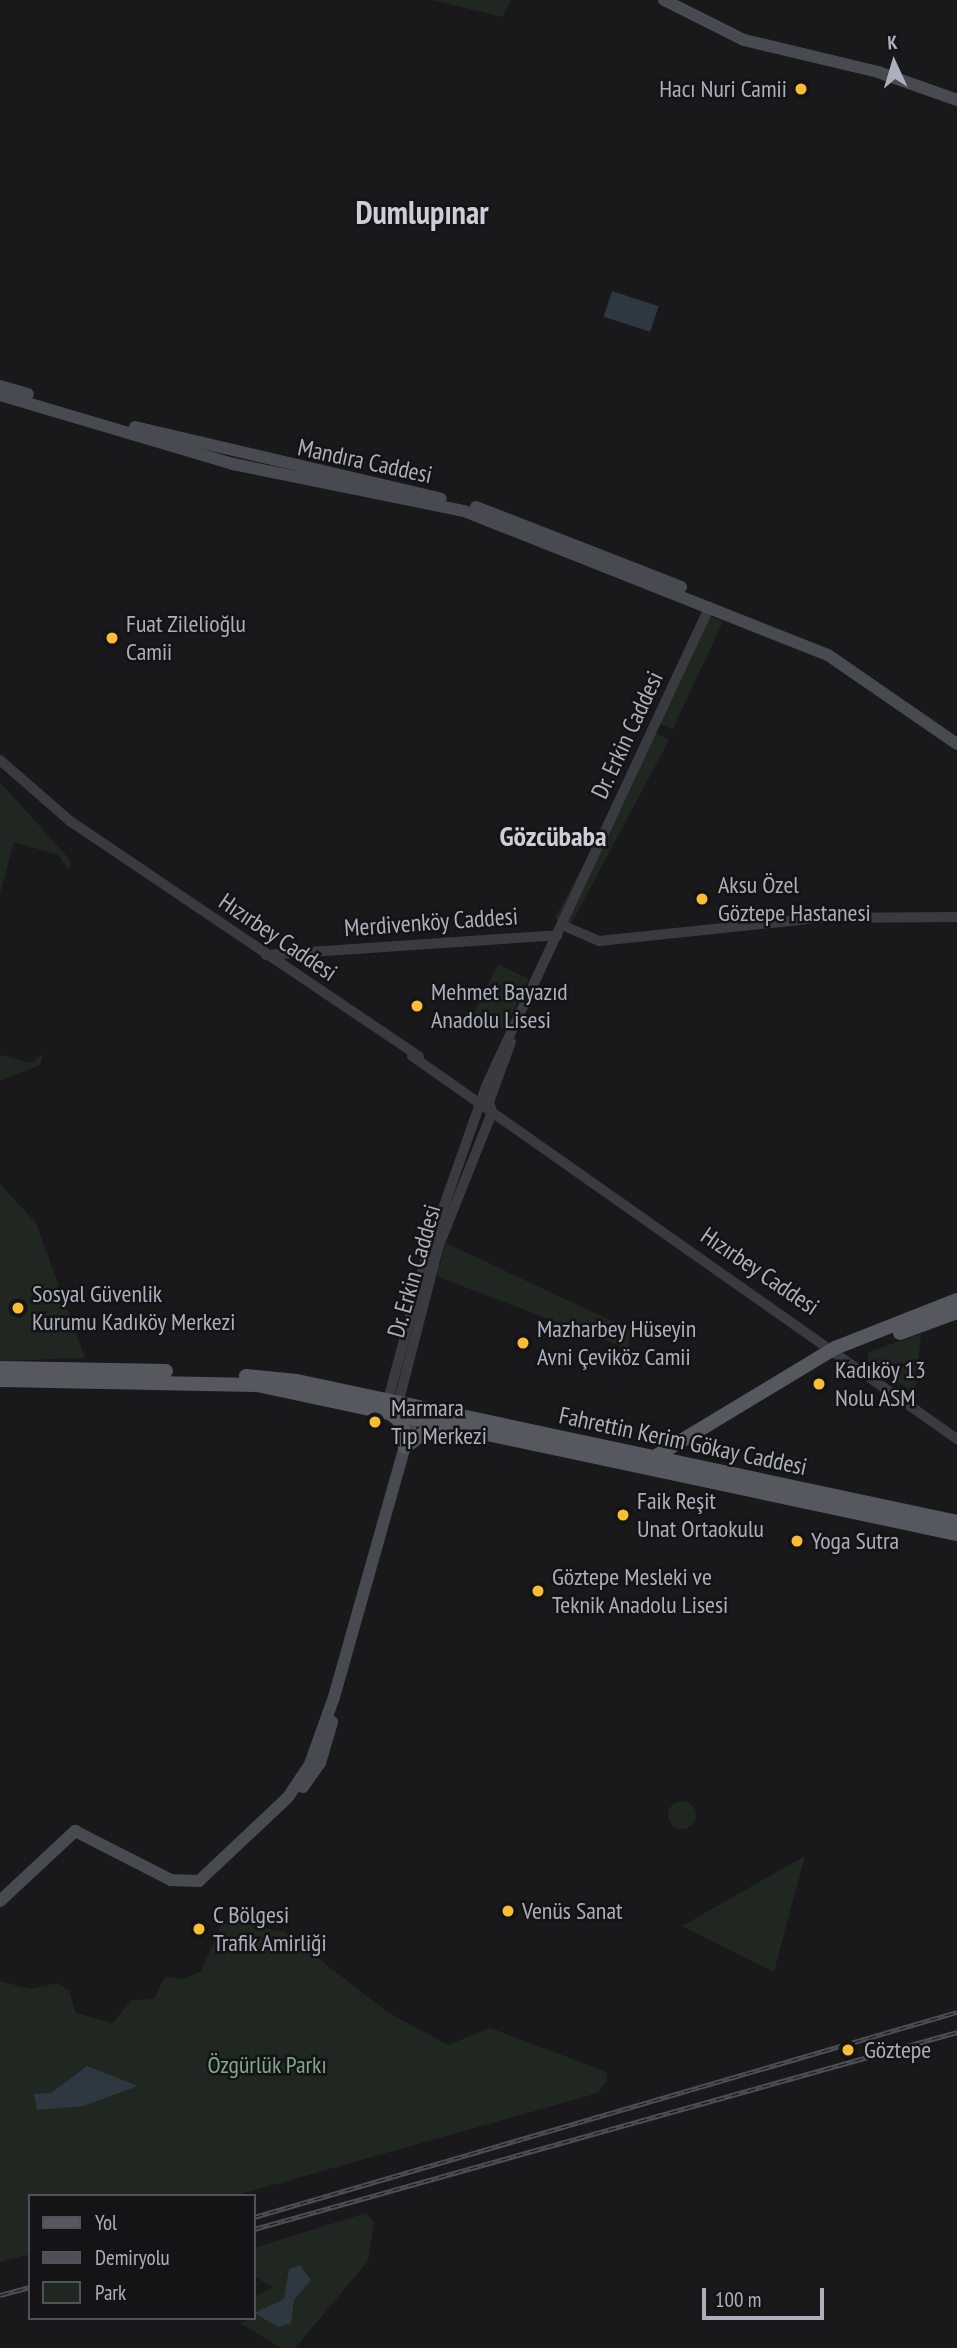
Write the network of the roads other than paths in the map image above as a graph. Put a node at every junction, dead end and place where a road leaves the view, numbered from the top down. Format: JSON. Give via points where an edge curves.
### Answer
{"nodes":[{"id":1,"x":664,"y":0,"type":"edge"},
{"id":2,"x":957,"y":100,"type":"edge"},
{"id":3,"x":0,"y":386,"type":"edge"},
{"id":4,"x":0,"y":396,"type":"edge"},
{"id":5,"x":710,"y":606,"type":"junction"},
{"id":6,"x":957,"y":744,"type":"edge"},
{"id":7,"x":0,"y":760,"type":"edge"},
{"id":8,"x":957,"y":917,"type":"edge"},
{"id":9,"x":558,"y":934,"type":"junction"},
{"id":10,"x":270,"y":956,"type":"junction"},
{"id":11,"x":487,"y":1105,"type":"junction"},
{"id":12,"x":537,"y":1141,"type":"junction"},
{"id":13,"x":957,"y":1300,"type":"edge"},
{"id":14,"x":957,"y":1312,"type":"edge"},
{"id":15,"x":835,"y":1348,"type":"junction"},
{"id":16,"x":0,"y":1368,"type":"edge"},
{"id":17,"x":0,"y":1380,"type":"edge"},
{"id":18,"x":390,"y":1406,"type":"junction"},
{"id":19,"x":413,"y":1418,"type":"junction"},
{"id":20,"x":440,"y":1424,"type":"junction"},
{"id":21,"x":695,"y":1432,"type":"junction"},
{"id":22,"x":957,"y":1439,"type":"edge"},
{"id":23,"x":405,"y":1447,"type":"junction"},
{"id":24,"x":656,"y":1457,"type":"junction"},
{"id":25,"x":675,"y":1460,"type":"junction"},
{"id":26,"x":686,"y":1476,"type":"junction"},
{"id":27,"x":957,"y":1522,"type":"edge"},
{"id":28,"x":957,"y":1534,"type":"edge"},
{"id":29,"x":0,"y":1901,"type":"edge"}],
"edges":[{"from":1,"to":2,"type":"main road","via":[[744,40],[878,72]]},
{"from":3,"to":5,"type":"main road","name":"Mandıra Caddesi","via":[[194,444],[473,506],[695,593]]},
{"from":4,"to":5,"type":"main road","name":"Mandıra Caddesi","via":[[233,464],[464,511]]},
{"from":5,"to":6,"type":"main road","name":"Mandıra Caddesi","via":[[828,655]]},
{"from":5,"to":9,"type":"street","name":"Dr. Erkin Caddesi"},
{"from":7,"to":10,"type":"street","name":"Hızırbey Caddesi","via":[[70,821]]},
{"from":8,"to":9,"type":"street","via":[[818,918],[599,941]]},
{"from":9,"to":10,"type":"street"},
{"from":9,"to":11,"type":"street","name":"Dr. Erkin Caddesi","via":[[511,1035]]},
{"from":10,"to":11,"type":"street","name":"Hızırbey Caddesi"},
{"from":11,"to":12,"type":"street","name":"Hızırbey Caddesi"},
{"from":11,"to":12,"type":"street","name":"Hızırbey Caddesi"},
{"from":11,"to":18,"type":"street","name":"Dr. Erkin Caddesi"},
{"from":12,"to":15,"type":"street","name":"Hızırbey Caddesi"},
{"from":13,"to":15,"type":"main road"},
{"from":14,"to":15,"type":"main road","via":[[861,1347]]},
{"from":15,"to":21,"type":"main road"},
{"from":15,"to":22,"type":"street","name":"Hızırbey Caddesi"},
{"from":16,"to":18,"type":"main road","name":"Fahrettin Kerim Gökay Caddesi","via":[[276,1378]]},
{"from":17,"to":18,"type":"main road","name":"Fahrettin Kerim Gökay Caddesi","via":[[257,1385]]},
{"from":18,"to":19,"type":"main road","name":"Fahrettin Kerim Gökay Caddesi"},
{"from":18,"to":23,"type":"main road","via":[[402,1422]]},
{"from":18,"to":24,"type":"main road","name":"Fahrettin Kerim Gökay Caddesi"},
{"from":19,"to":20,"type":"main road","name":"Fahrettin Kerim Gökay Caddesi"},
{"from":19,"to":23,"type":"main road"},
{"from":20,"to":23,"type":"main road","via":[[423,1428]]},
{"from":20,"to":26,"type":"main road","name":"Fahrettin Kerim Gökay Caddesi"},
{"from":21,"to":24,"type":"main road"},
{"from":21,"to":25,"type":"main road"},
{"from":23,"to":29,"type":"main road","via":[[334,1697],[310,1764],[288,1797],[199,1881],[171,1880],[73,1831]]},
{"from":24,"to":25,"type":"main road","name":"Fahrettin Kerim Gökay Caddesi"},
{"from":25,"to":26,"type":"main road"},
{"from":25,"to":27,"type":"main road","name":"Fahrettin Kerim Gökay Caddesi"},
{"from":26,"to":28,"type":"main road","name":"Fahrettin Kerim Gökay Caddesi"}]}
